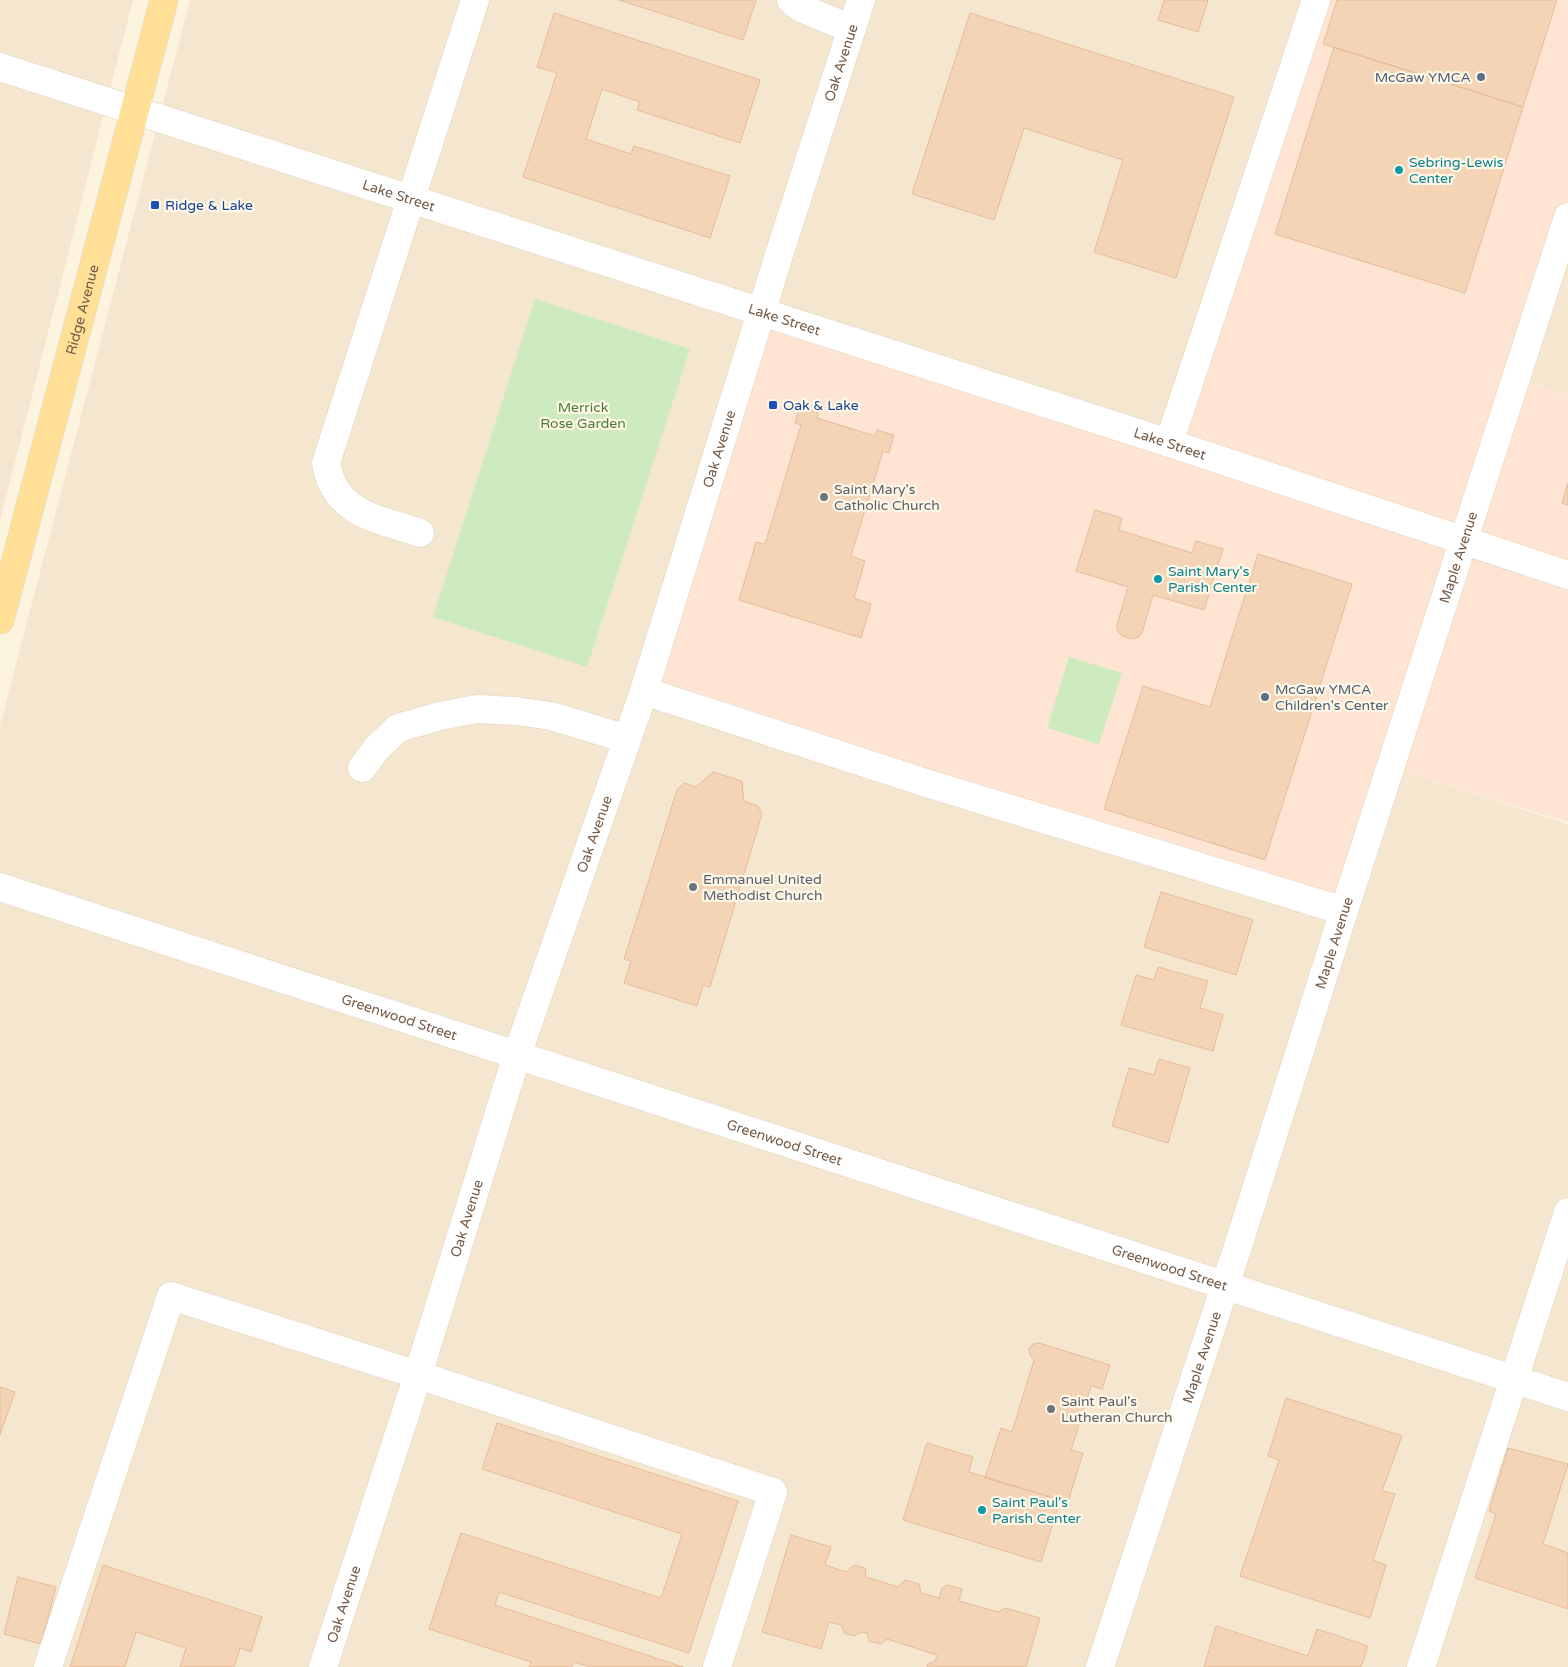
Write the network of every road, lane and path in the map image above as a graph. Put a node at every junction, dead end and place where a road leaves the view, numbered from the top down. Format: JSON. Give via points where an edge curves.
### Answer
{"nodes":[{"id":1,"x":164,"y":0,"type":"edge"},
{"id":2,"x":475,"y":0,"type":"edge"},
{"id":3,"x":791,"y":0,"type":"edge"},
{"id":4,"x":862,"y":0,"type":"edge"},
{"id":5,"x":1316,"y":0,"type":"edge"},
{"id":6,"x":852,"y":29,"type":"junction"},
{"id":7,"x":0,"y":67,"type":"edge"},
{"id":8,"x":135,"y":111,"type":"junction"},
{"id":9,"x":410,"y":199,"type":"junction"},
{"id":10,"x":1568,"y":218,"type":"edge"},
{"id":11,"x":761,"y":312,"type":"junction"},
{"id":12,"x":1169,"y":443,"type":"junction"},
{"id":13,"x":420,"y":533,"type":"dead end"},
{"id":14,"x":1464,"y":541,"type":"junction"},
{"id":15,"x":1568,"y":576,"type":"edge"},
{"id":16,"x":0,"y":620,"type":"edge"},
{"id":17,"x":644,"y":691,"type":"junction"},
{"id":18,"x":627,"y":739,"type":"junction"},
{"id":19,"x":362,"y":768,"type":"dead end"},
{"id":20,"x":0,"y":887,"type":"edge"},
{"id":21,"x":1344,"y":911,"type":"junction"},
{"id":22,"x":517,"y":1055,"type":"junction"},
{"id":23,"x":1568,"y":1212,"type":"edge"},
{"id":24,"x":1225,"y":1286,"type":"junction"},
{"id":25,"x":418,"y":1375,"type":"junction"},
{"id":26,"x":1515,"y":1380,"type":"junction"},
{"id":27,"x":1568,"y":1397,"type":"edge"},
{"id":28,"x":48,"y":1667,"type":"edge"},
{"id":29,"x":323,"y":1667,"type":"edge"},
{"id":30,"x":717,"y":1667,"type":"edge"},
{"id":31,"x":1100,"y":1667,"type":"edge"},
{"id":32,"x":1421,"y":1667,"type":"edge"}],
"edges":[{"from":1,"to":8,"type":"main road","name":"Ridge Avenue"},
{"from":2,"to":9,"type":"street"},
{"from":3,"to":6,"type":"street","via":[[804,10]]},
{"from":4,"to":6,"type":"street","name":"Oak Avenue"},
{"from":5,"to":12,"type":"street"},
{"from":6,"to":11,"type":"street","name":"Oak Avenue"},
{"from":7,"to":8,"type":"street","name":"Lake Street"},
{"from":8,"to":9,"type":"street","name":"Lake Street"},
{"from":8,"to":16,"type":"main road","name":"Ridge Avenue"},
{"from":9,"to":11,"type":"street","name":"Lake Street"},
{"from":9,"to":13,"type":"street","via":[[326,463],[328,478],[355,511]]},
{"from":10,"to":14,"type":"street","name":"Maple Avenue"},
{"from":11,"to":12,"type":"street","name":"Lake Street"},
{"from":11,"to":17,"type":"street","name":"Oak Avenue"},
{"from":12,"to":14,"type":"street","name":"Lake Street"},
{"from":14,"to":15,"type":"street","name":"Lake Street"},
{"from":14,"to":21,"type":"street","name":"Maple Avenue"},
{"from":17,"to":18,"type":"street","name":"Oak Avenue"},
{"from":17,"to":21,"type":"street","via":[[923,782]]},
{"from":18,"to":19,"type":"street","via":[[551,716],[477,709],[398,728]]},
{"from":18,"to":22,"type":"street","name":"Oak Avenue"},
{"from":20,"to":22,"type":"street","name":"Greenwood Street"},
{"from":21,"to":24,"type":"street","name":"Maple Avenue"},
{"from":22,"to":24,"type":"street","name":"Greenwood Street"},
{"from":22,"to":25,"type":"street","name":"Oak Avenue"},
{"from":23,"to":26,"type":"street"},
{"from":24,"to":26,"type":"street","name":"Greenwood Street"},
{"from":24,"to":31,"type":"street","name":"Maple Avenue"},
{"from":25,"to":28,"type":"street","via":[[171,1296]]},
{"from":25,"to":29,"type":"street","name":"Oak Avenue"},
{"from":25,"to":30,"type":"street","via":[[773,1492]]},
{"from":26,"to":27,"type":"street","name":"Greenwood Street"},
{"from":26,"to":32,"type":"street"}]}
